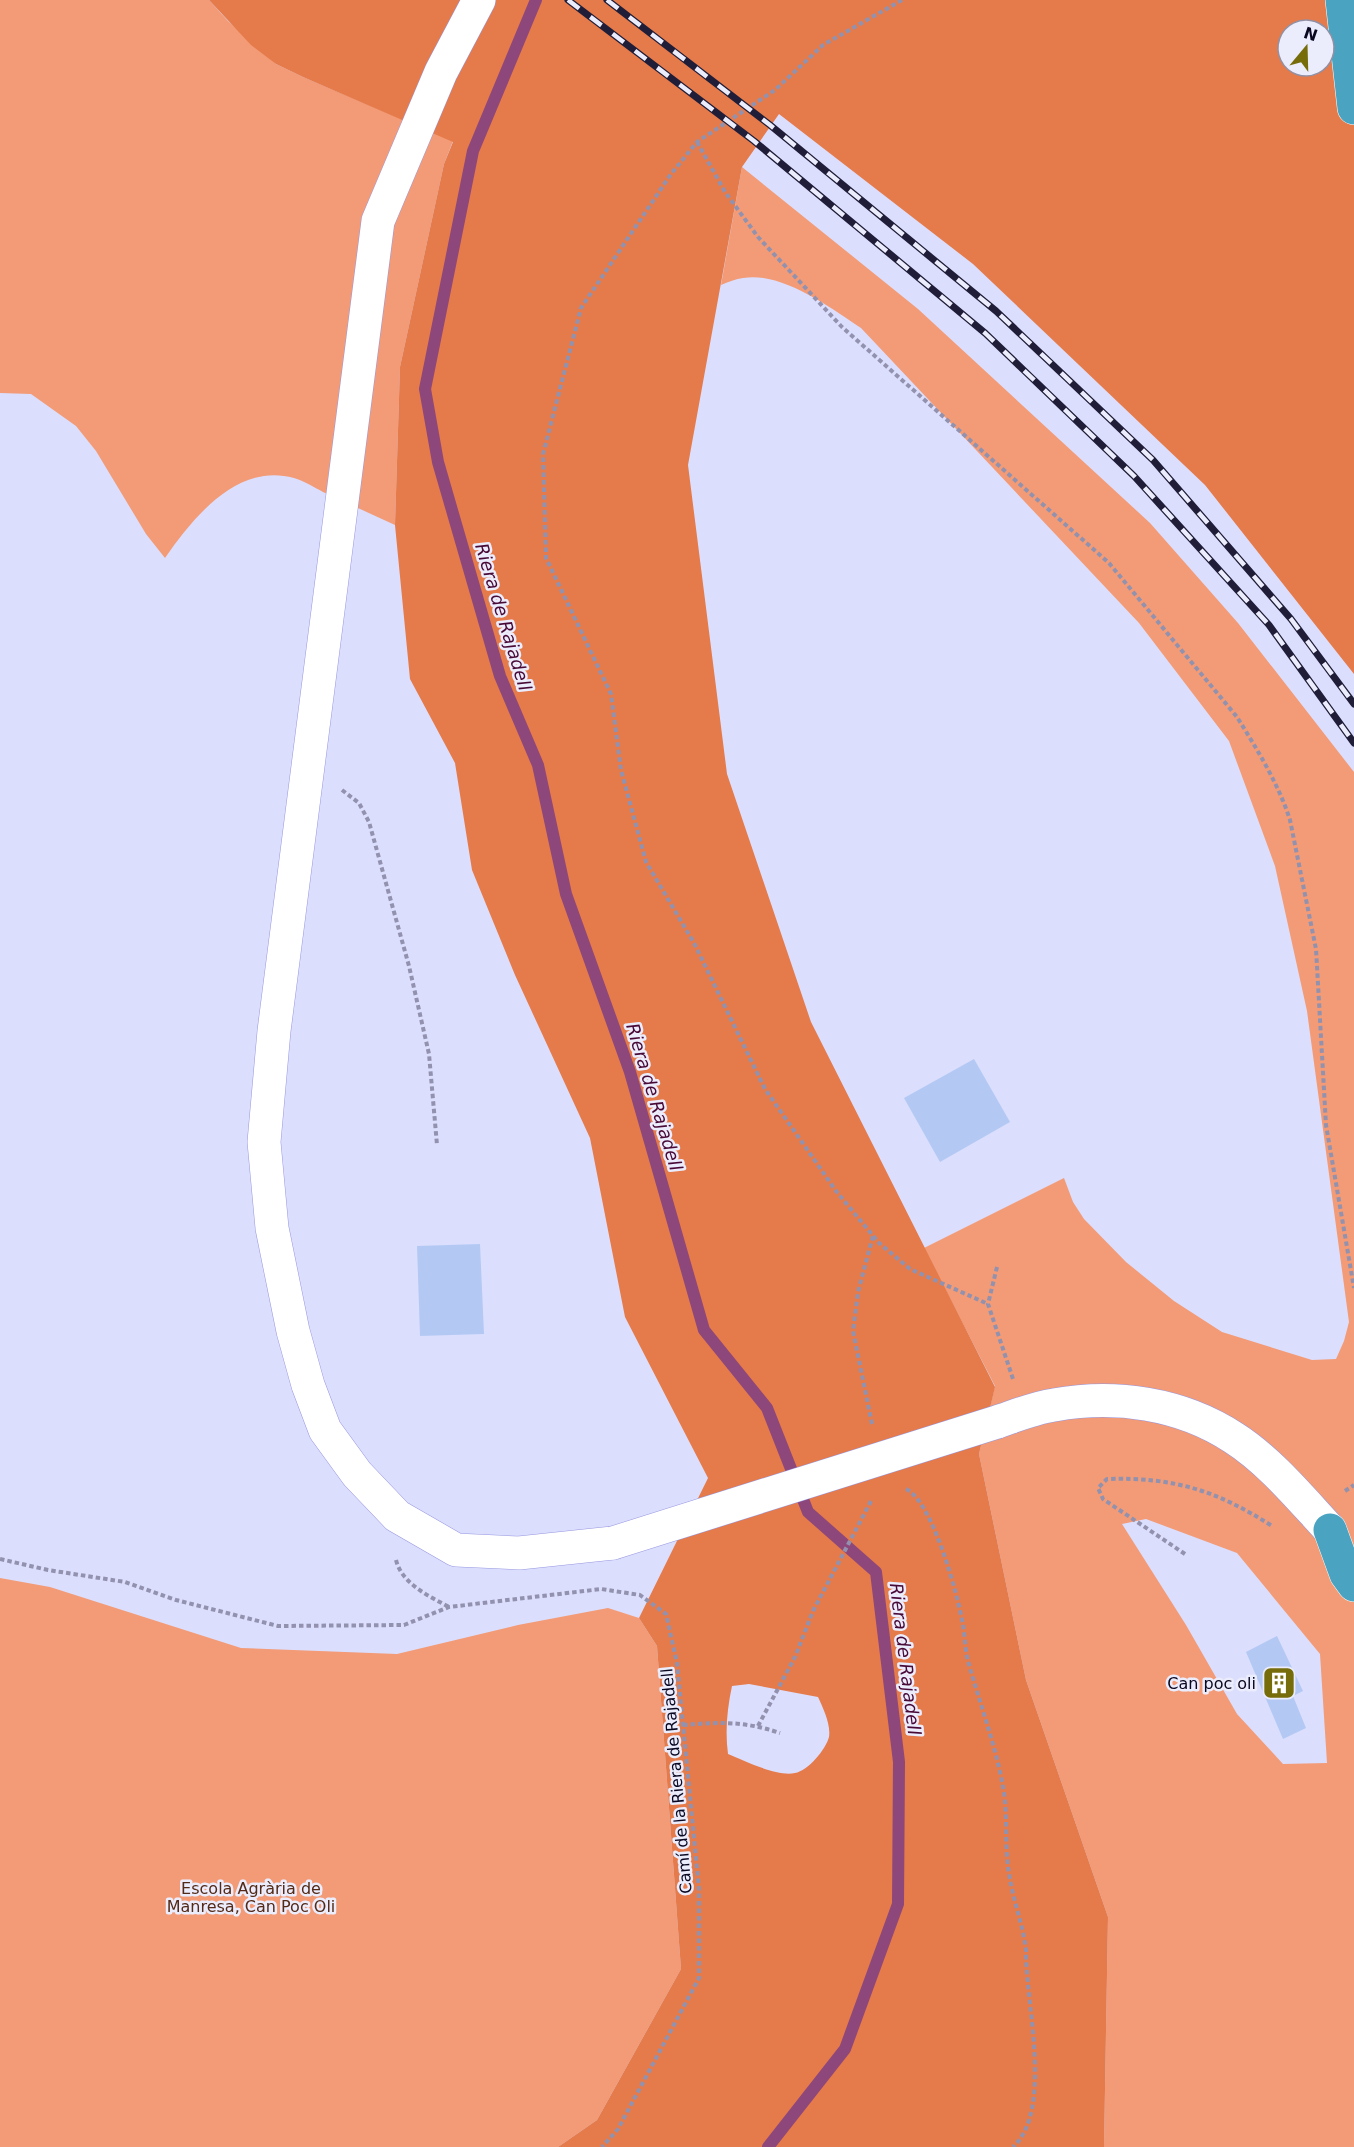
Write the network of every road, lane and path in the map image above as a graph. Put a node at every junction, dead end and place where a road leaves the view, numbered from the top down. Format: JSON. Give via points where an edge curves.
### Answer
{"nodes":[{"id":1,"x":479,"y":0,"type":"edge"},
{"id":2,"x":902,"y":0,"type":"edge"},
{"id":3,"x":1342,"y":0,"type":"edge"},
{"id":4,"x":1354,"y":108,"type":"edge"},
{"id":5,"x":697,"y":142,"type":"junction"},
{"id":6,"x":359,"y":803,"type":"dead end"},
{"id":7,"x":437,"y":1145,"type":"dead end"},
{"id":8,"x":873,"y":1236,"type":"junction"},
{"id":9,"x":997,"y":1267,"type":"dead end"},
{"id":10,"x":1354,"y":1288,"type":"edge"},
{"id":11,"x":988,"y":1304,"type":"junction"},
{"id":12,"x":1011,"y":1374,"type":"dead end"},
{"id":13,"x":872,"y":1427,"type":"dead end"},
{"id":14,"x":897,"y":1485,"type":"dead end"},
{"id":15,"x":874,"y":1495,"type":"dead end"},
{"id":16,"x":1240,"y":1506,"type":"dead end"},
{"id":17,"x":1342,"y":1535,"type":"edge"},
{"id":18,"x":1185,"y":1554,"type":"dead end"},
{"id":19,"x":0,"y":1559,"type":"edge"},
{"id":20,"x":1354,"y":1585,"type":"edge"},
{"id":21,"x":683,"y":1725,"type":"junction"},
{"id":22,"x":758,"y":1726,"type":"junction"},
{"id":23,"x":780,"y":1733,"type":"dead end"},
{"id":24,"x":602,"y":2147,"type":"edge"},
{"id":25,"x":1013,"y":2147,"type":"edge"}],
"edges":[{"from":1,"to":17,"type":"street","bridge":true,"via":[[441,72],[378,221],[278,997],[264,1142],[272,1228],[293,1331],[325,1430],[357,1474],[397,1516],[456,1550],[519,1553],[613,1543],[1053,1405],[1122,1401],[1167,1408],[1234,1438]]},
{"from":2,"to":5,"type":"path","via":[[823,45],[775,90]]},
{"from":3,"to":4,"type":"highway"},
{"from":5,"to":8,"type":"path","via":[[581,308],[543,454],[546,558],[611,694],[621,770],[646,862],[694,943],[765,1089],[836,1191]]},
{"from":5,"to":10,"type":"path","via":[[725,192],[758,237],[842,327],[1109,563],[1238,717],[1287,812],[1314,938],[1326,1125]]},
{"from":6,"to":7,"type":"path","via":[[369,822],[412,977],[429,1053]]},
{"from":8,"to":11,"type":"path","via":[[910,1269]]},
{"from":8,"to":13,"type":"path","via":[[858,1292],[854,1331]]},
{"from":9,"to":11,"type":"path"},
{"from":11,"to":12,"type":"path"},
{"from":14,"to":25,"type":"path","via":[[912,1492],[922,1506],[944,1554],[963,1624],[967,1658],[1001,1778],[1008,1872],[1025,1941],[1035,2056],[1032,2109],[1021,2140]]},
{"from":15,"to":22,"type":"path"},
{"from":16,"to":18,"type":"path","via":[[1181,1484],[1149,1479],[1107,1479],[1098,1488],[1103,1499]]},
{"from":17,"to":20,"type":"highway","via":[[1346,1574]]},
{"from":19,"to":21,"type":"path","name":"Camí de la Riera de Rajadell","via":[[125,1582],[176,1600],[278,1626],[404,1625],[449,1607],[601,1589],[640,1594],[666,1614],[677,1663]]},
{"from":21,"to":22,"type":"path","via":[[721,1721]]},
{"from":21,"to":24,"type":"path","name":"Camí de la Riera de Rajadell","via":[[699,1889],[699,1978],[618,2129]]},
{"from":22,"to":23,"type":"path"}]}
